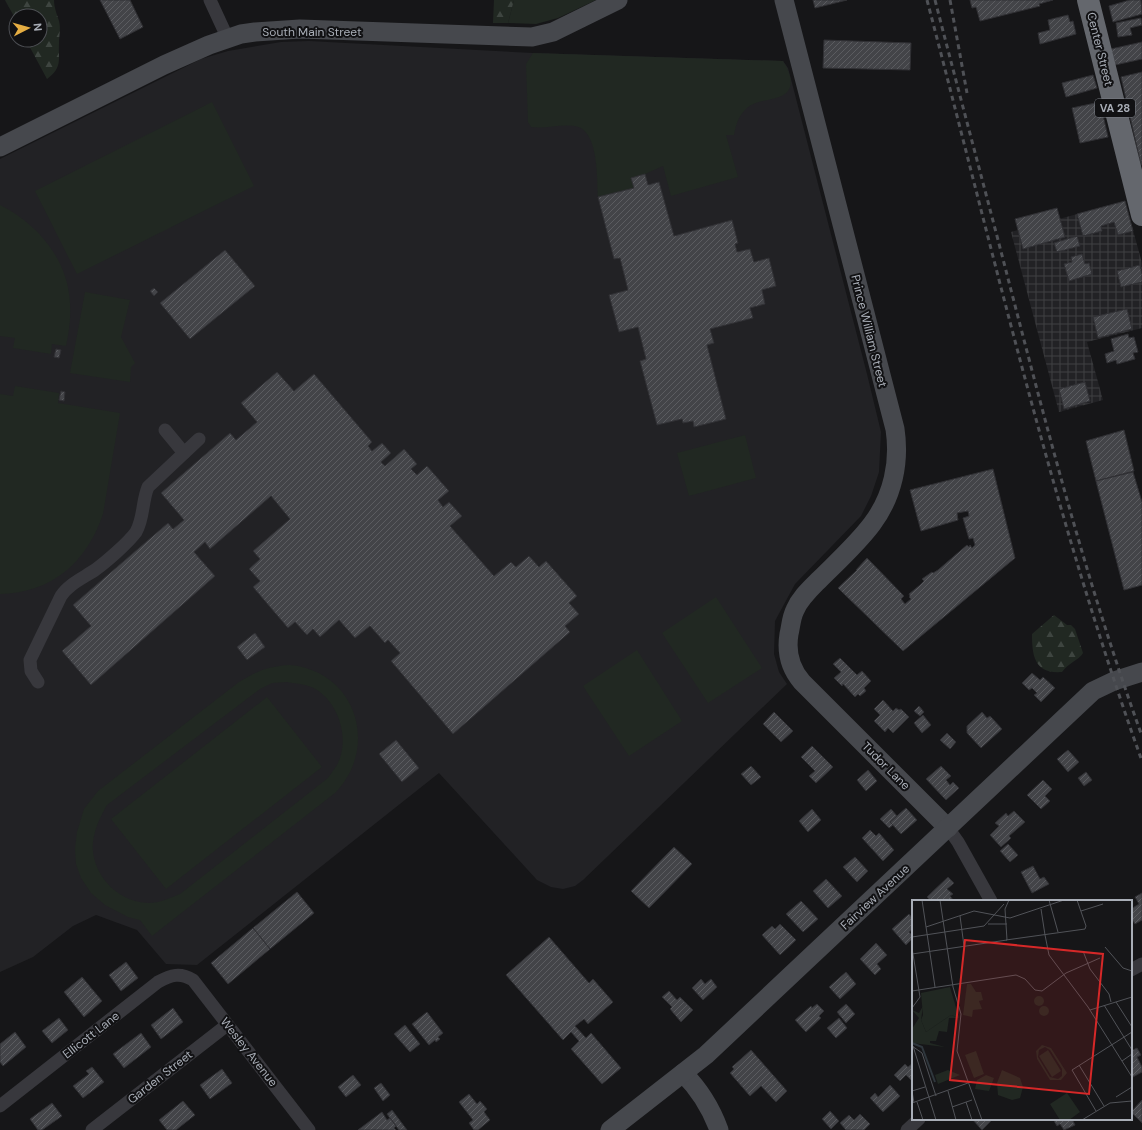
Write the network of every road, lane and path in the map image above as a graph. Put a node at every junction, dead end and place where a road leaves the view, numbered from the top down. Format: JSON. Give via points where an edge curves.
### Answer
{"nodes":[{"id":1,"x":210,"y":0,"type":"edge"},
{"id":2,"x":618,"y":0,"type":"edge"},
{"id":3,"x":784,"y":0,"type":"edge"},
{"id":4,"x":1090,"y":1,"type":"edge"},
{"id":5,"x":228,"y":39,"type":"junction"},
{"id":6,"x":0,"y":147,"type":"edge"},
{"id":7,"x":1142,"y":215,"type":"edge"},
{"id":8,"x":165,"y":430,"type":"dead end"},
{"id":9,"x":199,"y":439,"type":"dead end"},
{"id":10,"x":184,"y":453,"type":"junction"},
{"id":11,"x":789,"y":633,"type":"joint"},
{"id":12,"x":1142,"y":672,"type":"edge"},
{"id":13,"x":38,"y":682,"type":"dead end"},
{"id":14,"x":948,"y":828,"type":"junction"},
{"id":15,"x":990,"y":900,"type":"edge"},
{"id":16,"x":1142,"y":964,"type":"edge"},
{"id":17,"x":1132,"y":969,"type":"edge"},
{"id":18,"x":186,"y":976,"type":"joint"},
{"id":19,"x":227,"y":1025,"type":"junction"},
{"id":20,"x":683,"y":1073,"type":"junction"},
{"id":21,"x":0,"y":1106,"type":"edge"},
{"id":22,"x":918,"y":1120,"type":"edge"},
{"id":23,"x":92,"y":1130,"type":"edge"},
{"id":24,"x":310,"y":1130,"type":"edge"},
{"id":25,"x":610,"y":1130,"type":"edge"},
{"id":26,"x":719,"y":1130,"type":"edge"},
{"id":27,"x":907,"y":1130,"type":"edge"}],
"edges":[{"from":1,"to":5,"type":"street"},
{"from":2,"to":5,"type":"street","name":"South Main Street","via":[[553,32],[532,37],[300,29],[255,32]]},
{"from":3,"to":11,"type":"street","name":"Prince William Street","via":[[897,444],[897,463],[880,512],[856,543],[805,594],[792,618]]},
{"from":4,"to":7,"type":"highway","name":"Center Street","number":"VA 28"},
{"from":5,"to":6,"type":"street","name":"South Main Street","via":[[164,65]]},
{"from":8,"to":10,"type":"street"},
{"from":9,"to":10,"type":"street"},
{"from":10,"to":13,"type":"street","via":[[148,487],[140,525],[135,533],[104,563],[68,588],[61,596],[30,660],[31,671]]},
{"from":11,"to":14,"type":"street","name":"Tudor Lane","via":[[789,657],[795,674]]},
{"from":12,"to":14,"type":"street","name":"Fairview Avenue","via":[[1093,691]]},
{"from":14,"to":15,"type":"street","name":"Tudor Lane"},
{"from":14,"to":20,"type":"street","name":"Fairview Avenue","via":[[706,1055]]},
{"from":16,"to":17,"type":"street"},
{"from":18,"to":19,"type":"street","name":"Wesley Avenue","via":[[192,980]]},
{"from":18,"to":21,"type":"street","name":"Ellicott Lane","via":[[178,974],[158,982]]},
{"from":19,"to":23,"type":"street","name":"Garden Street"},
{"from":19,"to":24,"type":"street","name":"Wesley Avenue"},
{"from":20,"to":25,"type":"street","name":"Fairview Avenue"},
{"from":20,"to":26,"type":"street","via":[[704,1100]]},
{"from":22,"to":27,"type":"street"}]}
